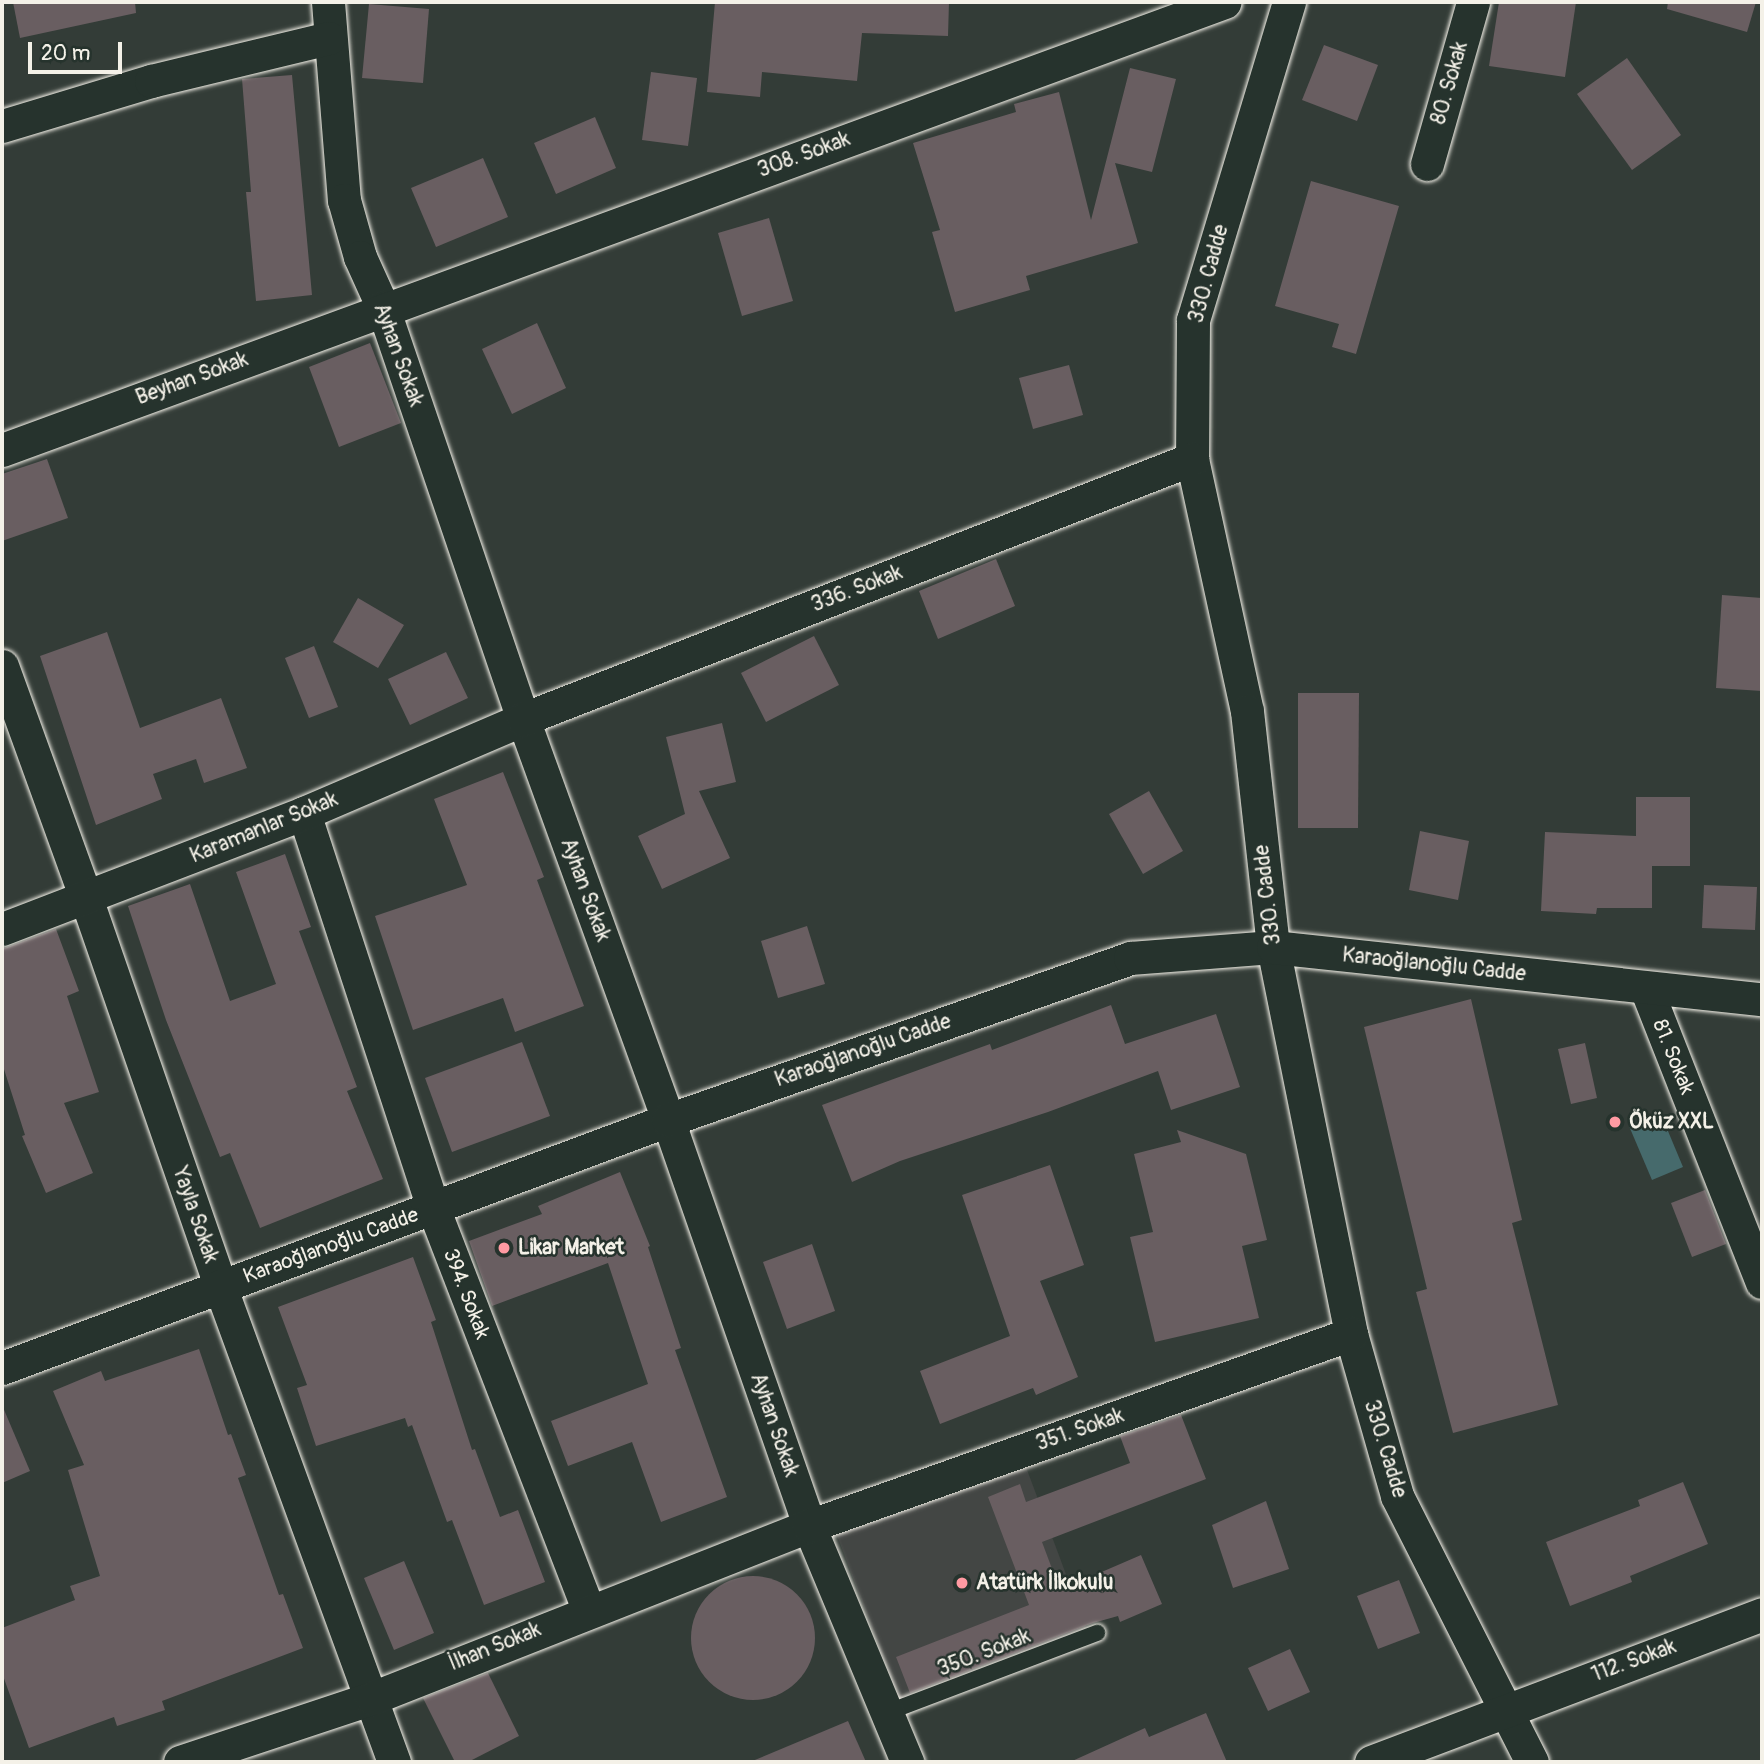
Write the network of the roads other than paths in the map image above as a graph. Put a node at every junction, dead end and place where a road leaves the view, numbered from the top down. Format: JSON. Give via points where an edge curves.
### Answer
{"nodes":[{"id":1,"x":328,"y":2,"type":"edge"},
{"id":2,"x":1225,"y":2,"type":"edge"},
{"id":3,"x":1289,"y":2,"type":"edge"},
{"id":4,"x":1473,"y":2,"type":"edge"},
{"id":5,"x":330,"y":38,"type":"junction"},
{"id":6,"x":2,"y":126,"type":"edge"},
{"id":7,"x":1427,"y":164,"type":"dead end"},
{"id":8,"x":383,"y":308,"type":"junction"},
{"id":9,"x":2,"y":450,"type":"edge"},
{"id":10,"x":1192,"y":459,"type":"junction"},
{"id":11,"x":2,"y":666,"type":"edge"},
{"id":12,"x":523,"y":719,"type":"junction"},
{"id":13,"x":304,"y":813,"type":"junction"},
{"id":14,"x":86,"y":898,"type":"junction"},
{"id":15,"x":2,"y":929,"type":"edge"},
{"id":16,"x":1273,"y":947,"type":"junction"},
{"id":17,"x":1646,"y":989,"type":"junction"},
{"id":18,"x":1762,"y":999,"type":"edge"},
{"id":19,"x":668,"y":1120,"type":"junction"},
{"id":20,"x":434,"y":1210,"type":"junction"},
{"id":21,"x":1762,"y":1282,"type":"edge"},
{"id":22,"x":220,"y":1286,"type":"junction"},
{"id":23,"x":1351,"y":1334,"type":"junction"},
{"id":24,"x":2,"y":1368,"type":"edge"},
{"id":25,"x":809,"y":1525,"type":"junction"},
{"id":26,"x":588,"y":1610,"type":"junction"},
{"id":27,"x":1762,"y":1614,"type":"edge"},
{"id":28,"x":1097,"y":1633,"type":"dead end"},
{"id":29,"x":372,"y":1698,"type":"junction"},
{"id":30,"x":1506,"y":1709,"type":"junction"},
{"id":31,"x":886,"y":1713,"type":"junction"},
{"id":32,"x":180,"y":1762,"type":"edge"},
{"id":33,"x":394,"y":1762,"type":"edge"},
{"id":34,"x":906,"y":1762,"type":"edge"},
{"id":35,"x":1371,"y":1762,"type":"edge"},
{"id":36,"x":1532,"y":1762,"type":"edge"}],
"edges":[{"from":1,"to":5,"type":"street","name":"Ayhan Sokak"},
{"from":2,"to":8,"type":"street","name":"308. Sokak"},
{"from":3,"to":10,"type":"street","name":"330. Cadde","via":[[1193,320]]},
{"from":4,"to":7,"type":"street","name":"80. Sokak"},
{"from":5,"to":6,"type":"street","via":[[151,81]]},
{"from":5,"to":8,"type":"street","name":"Ayhan Sokak","via":[[344,200],[359,257]]},
{"from":8,"to":9,"type":"street","name":"Beyhan Sokak"},
{"from":8,"to":12,"type":"street","name":"Ayhan Sokak"},
{"from":10,"to":12,"type":"street","name":"336. Sokak"},
{"from":10,"to":16,"type":"street","name":"330. Cadde","via":[[1247,711]]},
{"from":11,"to":14,"type":"street","name":"Yayla Sokak"},
{"from":12,"to":13,"type":"street","name":"Karamanlar Sokak"},
{"from":12,"to":19,"type":"street","name":"Ayhan Sokak"},
{"from":13,"to":14,"type":"street","name":"Karamanlar Sokak"},
{"from":13,"to":20,"type":"street","name":"394. Sokak"},
{"from":14,"to":15,"type":"street","name":"Karamanlar Sokak"},
{"from":14,"to":22,"type":"street","name":"Yayla Sokak"},
{"from":16,"to":17,"type":"street","name":"Karaoğlanoğlu Cadde"},
{"from":16,"to":19,"type":"street","name":"Karaoğlanoğlu Cadde","via":[[1130,958]]},
{"from":16,"to":23,"type":"street","name":"330. Cadde"},
{"from":17,"to":18,"type":"street","name":"Karaoğlanoğlu Cadde"},
{"from":17,"to":21,"type":"street","name":"81. Sokak"},
{"from":19,"to":20,"type":"street","name":"Karaoğlanoğlu Cadde"},
{"from":19,"to":25,"type":"street","name":"Ayhan Sokak"},
{"from":20,"to":22,"type":"street","name":"Karaoğlanoğlu Cadde"},
{"from":20,"to":26,"type":"street","name":"394. Sokak"},
{"from":22,"to":24,"type":"street","name":"Karaoğlanoğlu Cadde"},
{"from":22,"to":29,"type":"street","name":"Yayla Sokak"},
{"from":23,"to":25,"type":"street","name":"351. Sokak"},
{"from":23,"to":30,"type":"street","name":"330. Cadde","via":[[1397,1496]]},
{"from":25,"to":26,"type":"street","name":"İlhan Sokak"},
{"from":25,"to":31,"type":"street","name":"Ayhan Sokak"},
{"from":26,"to":29,"type":"street","name":"İlhan Sokak"},
{"from":27,"to":30,"type":"street","name":"112. Sokak"},
{"from":28,"to":31,"type":"lane","name":"350. Sokak"},
{"from":29,"to":32,"type":"street","name":"İlhan Sokak"},
{"from":29,"to":33,"type":"street","name":"Yayla Sokak"},
{"from":30,"to":35,"type":"street","name":"112. Sokak"},
{"from":30,"to":36,"type":"street","name":"330. Cadde"},
{"from":31,"to":34,"type":"street","name":"Ayhan Sokak"}]}
